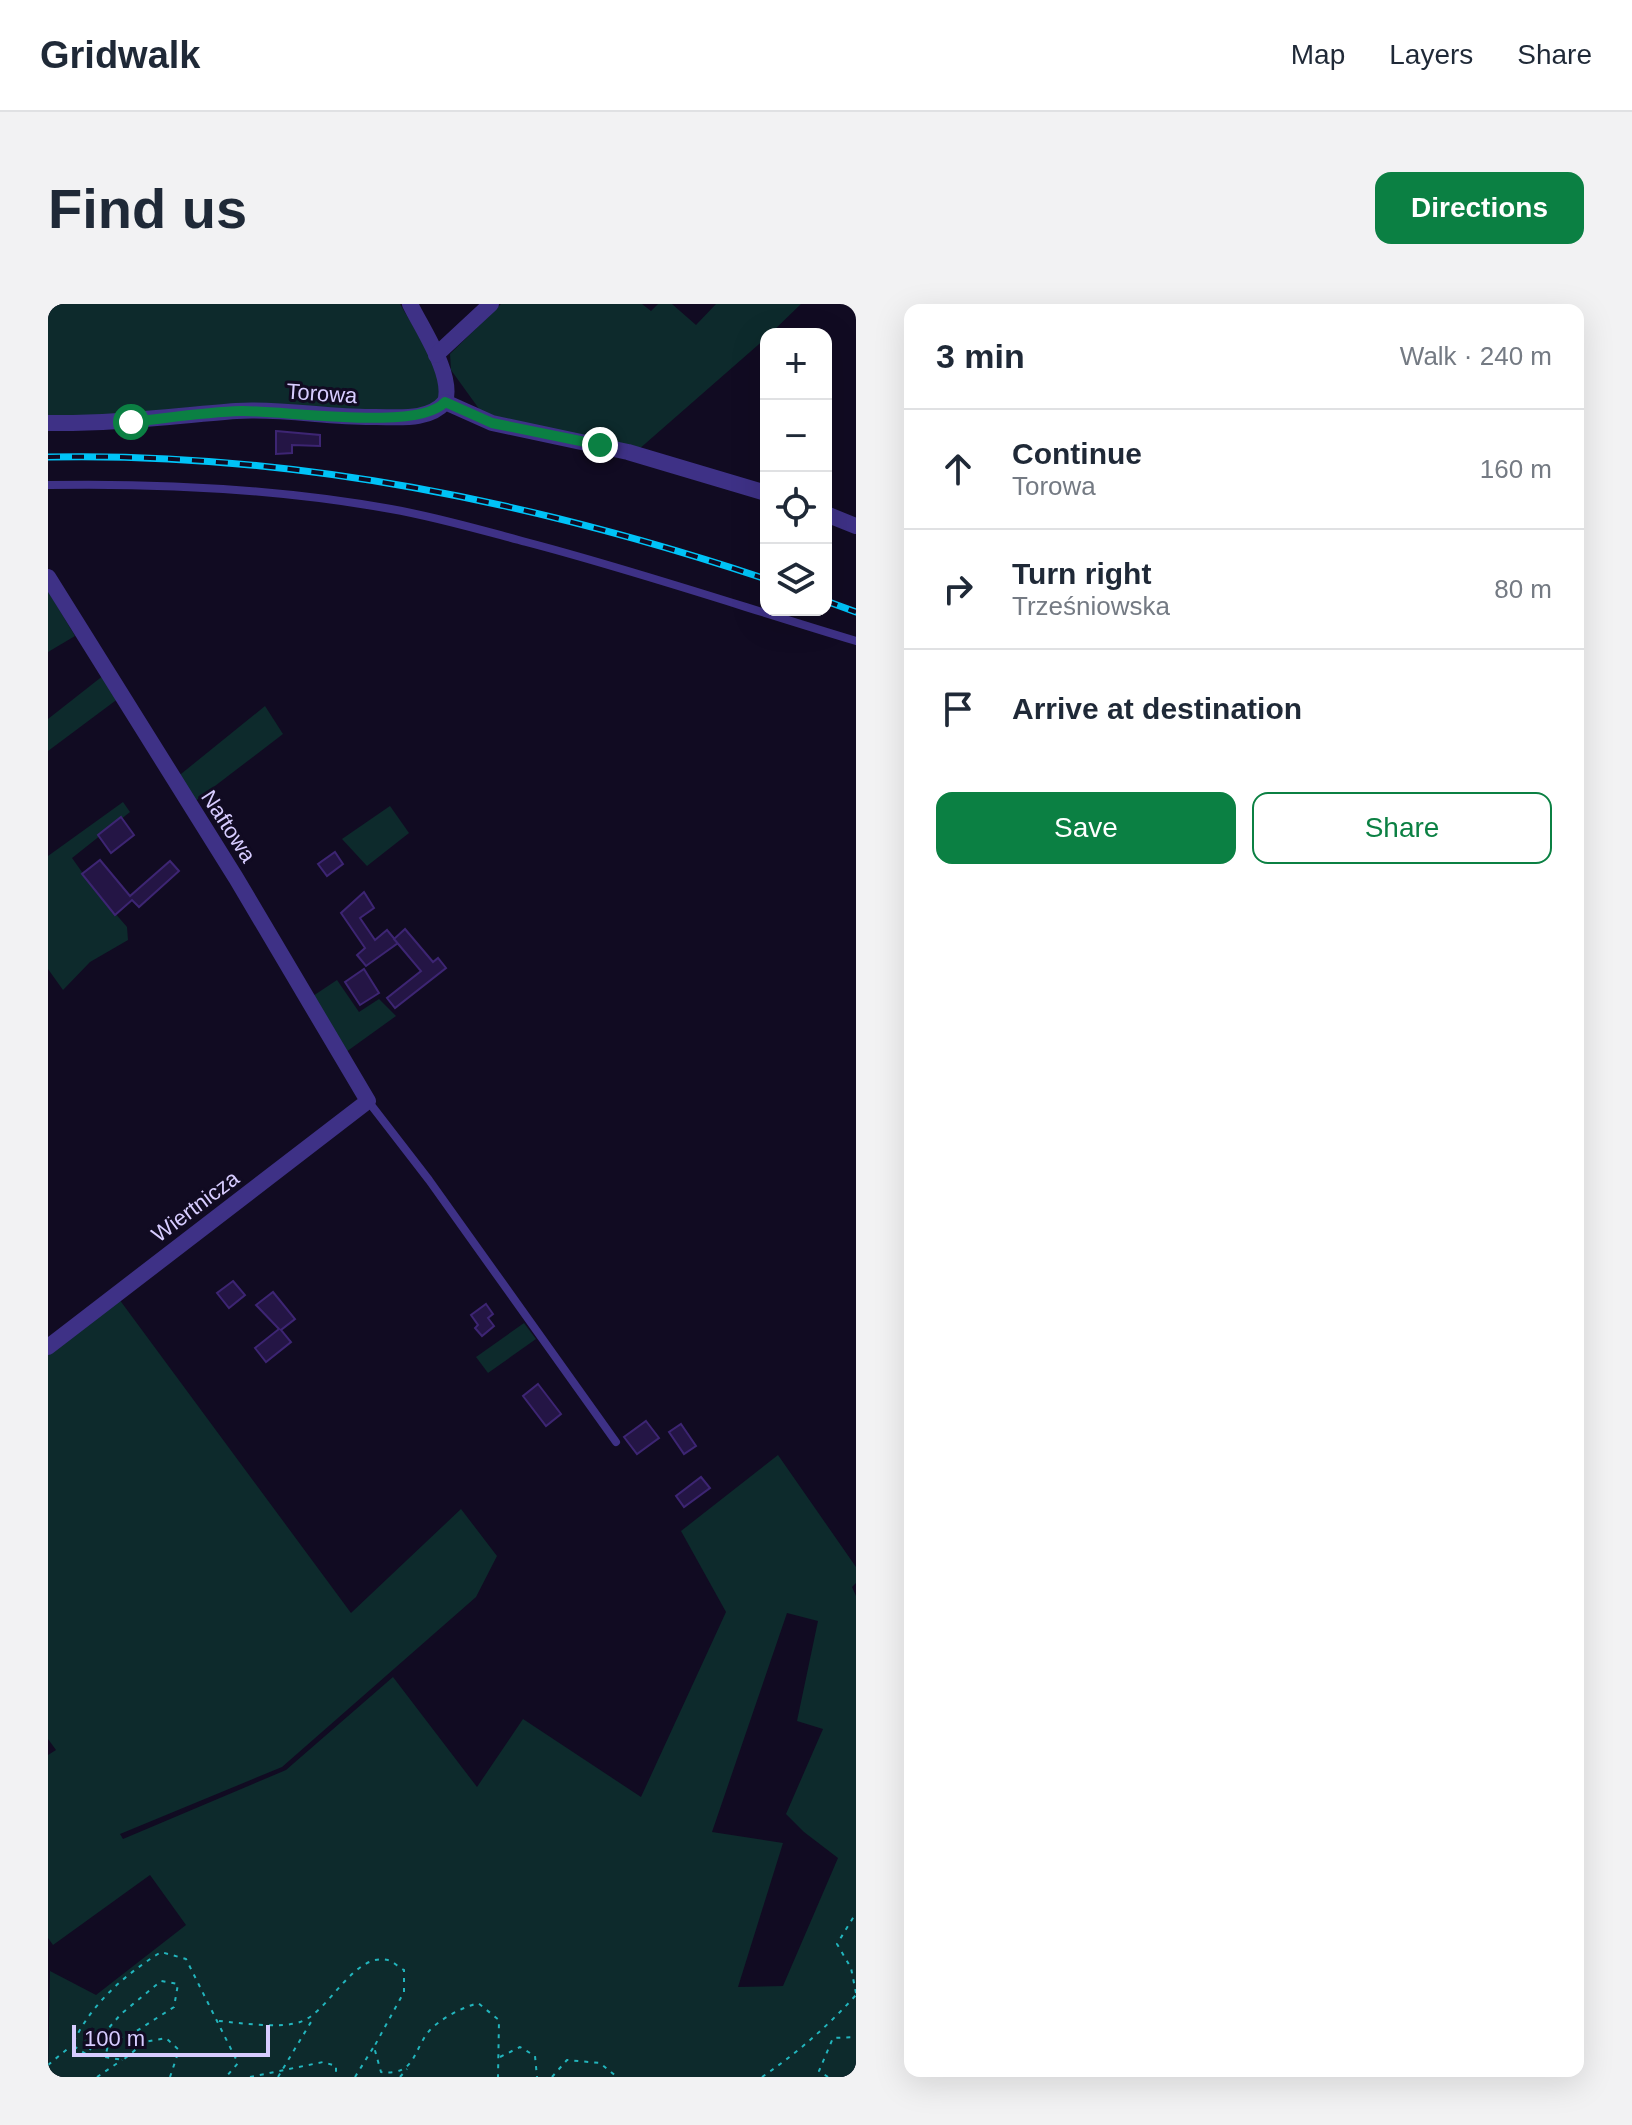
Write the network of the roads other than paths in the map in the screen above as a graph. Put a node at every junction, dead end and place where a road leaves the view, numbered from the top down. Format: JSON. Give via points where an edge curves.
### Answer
{"nodes":[{"id":1,"x":410,"y":304,"type":"edge"},
{"id":2,"x":491,"y":304,"type":"edge"},
{"id":3,"x":436,"y":355,"type":"junction"},
{"id":4,"x":445,"y":402,"type":"junction"},
{"id":5,"x":48,"y":423,"type":"edge"},
{"id":6,"x":48,"y":485,"type":"edge"},
{"id":7,"x":760,"y":491,"type":"edge"},
{"id":8,"x":832,"y":516,"type":"edge"},
{"id":9,"x":856,"y":526,"type":"edge"},
{"id":10,"x":48,"y":577,"type":"edge"},
{"id":11,"x":856,"y":641,"type":"edge"},
{"id":12,"x":368,"y":1101,"type":"junction"},
{"id":13,"x":48,"y":1347,"type":"edge"},
{"id":14,"x":616,"y":1442,"type":"dead end"}],
"edges":[{"from":1,"to":3,"type":"street"},
{"from":2,"to":3,"type":"street"},
{"from":3,"to":4,"type":"street","via":[[447,384]]},
{"from":4,"to":5,"type":"street","name":"Torowa","via":[[412,417],[238,411],[131,422]]},
{"from":4,"to":7,"type":"street","via":[[492,423],[628,452]]},
{"from":6,"to":11,"type":"lane","via":[[256,491],[392,509],[616,566]]},
{"from":8,"to":9,"type":"street"},
{"from":10,"to":12,"type":"street","name":"Naftowa"},
{"from":12,"to":13,"type":"street","name":"Wiertnicza"},
{"from":12,"to":14,"type":"lane"}]}
